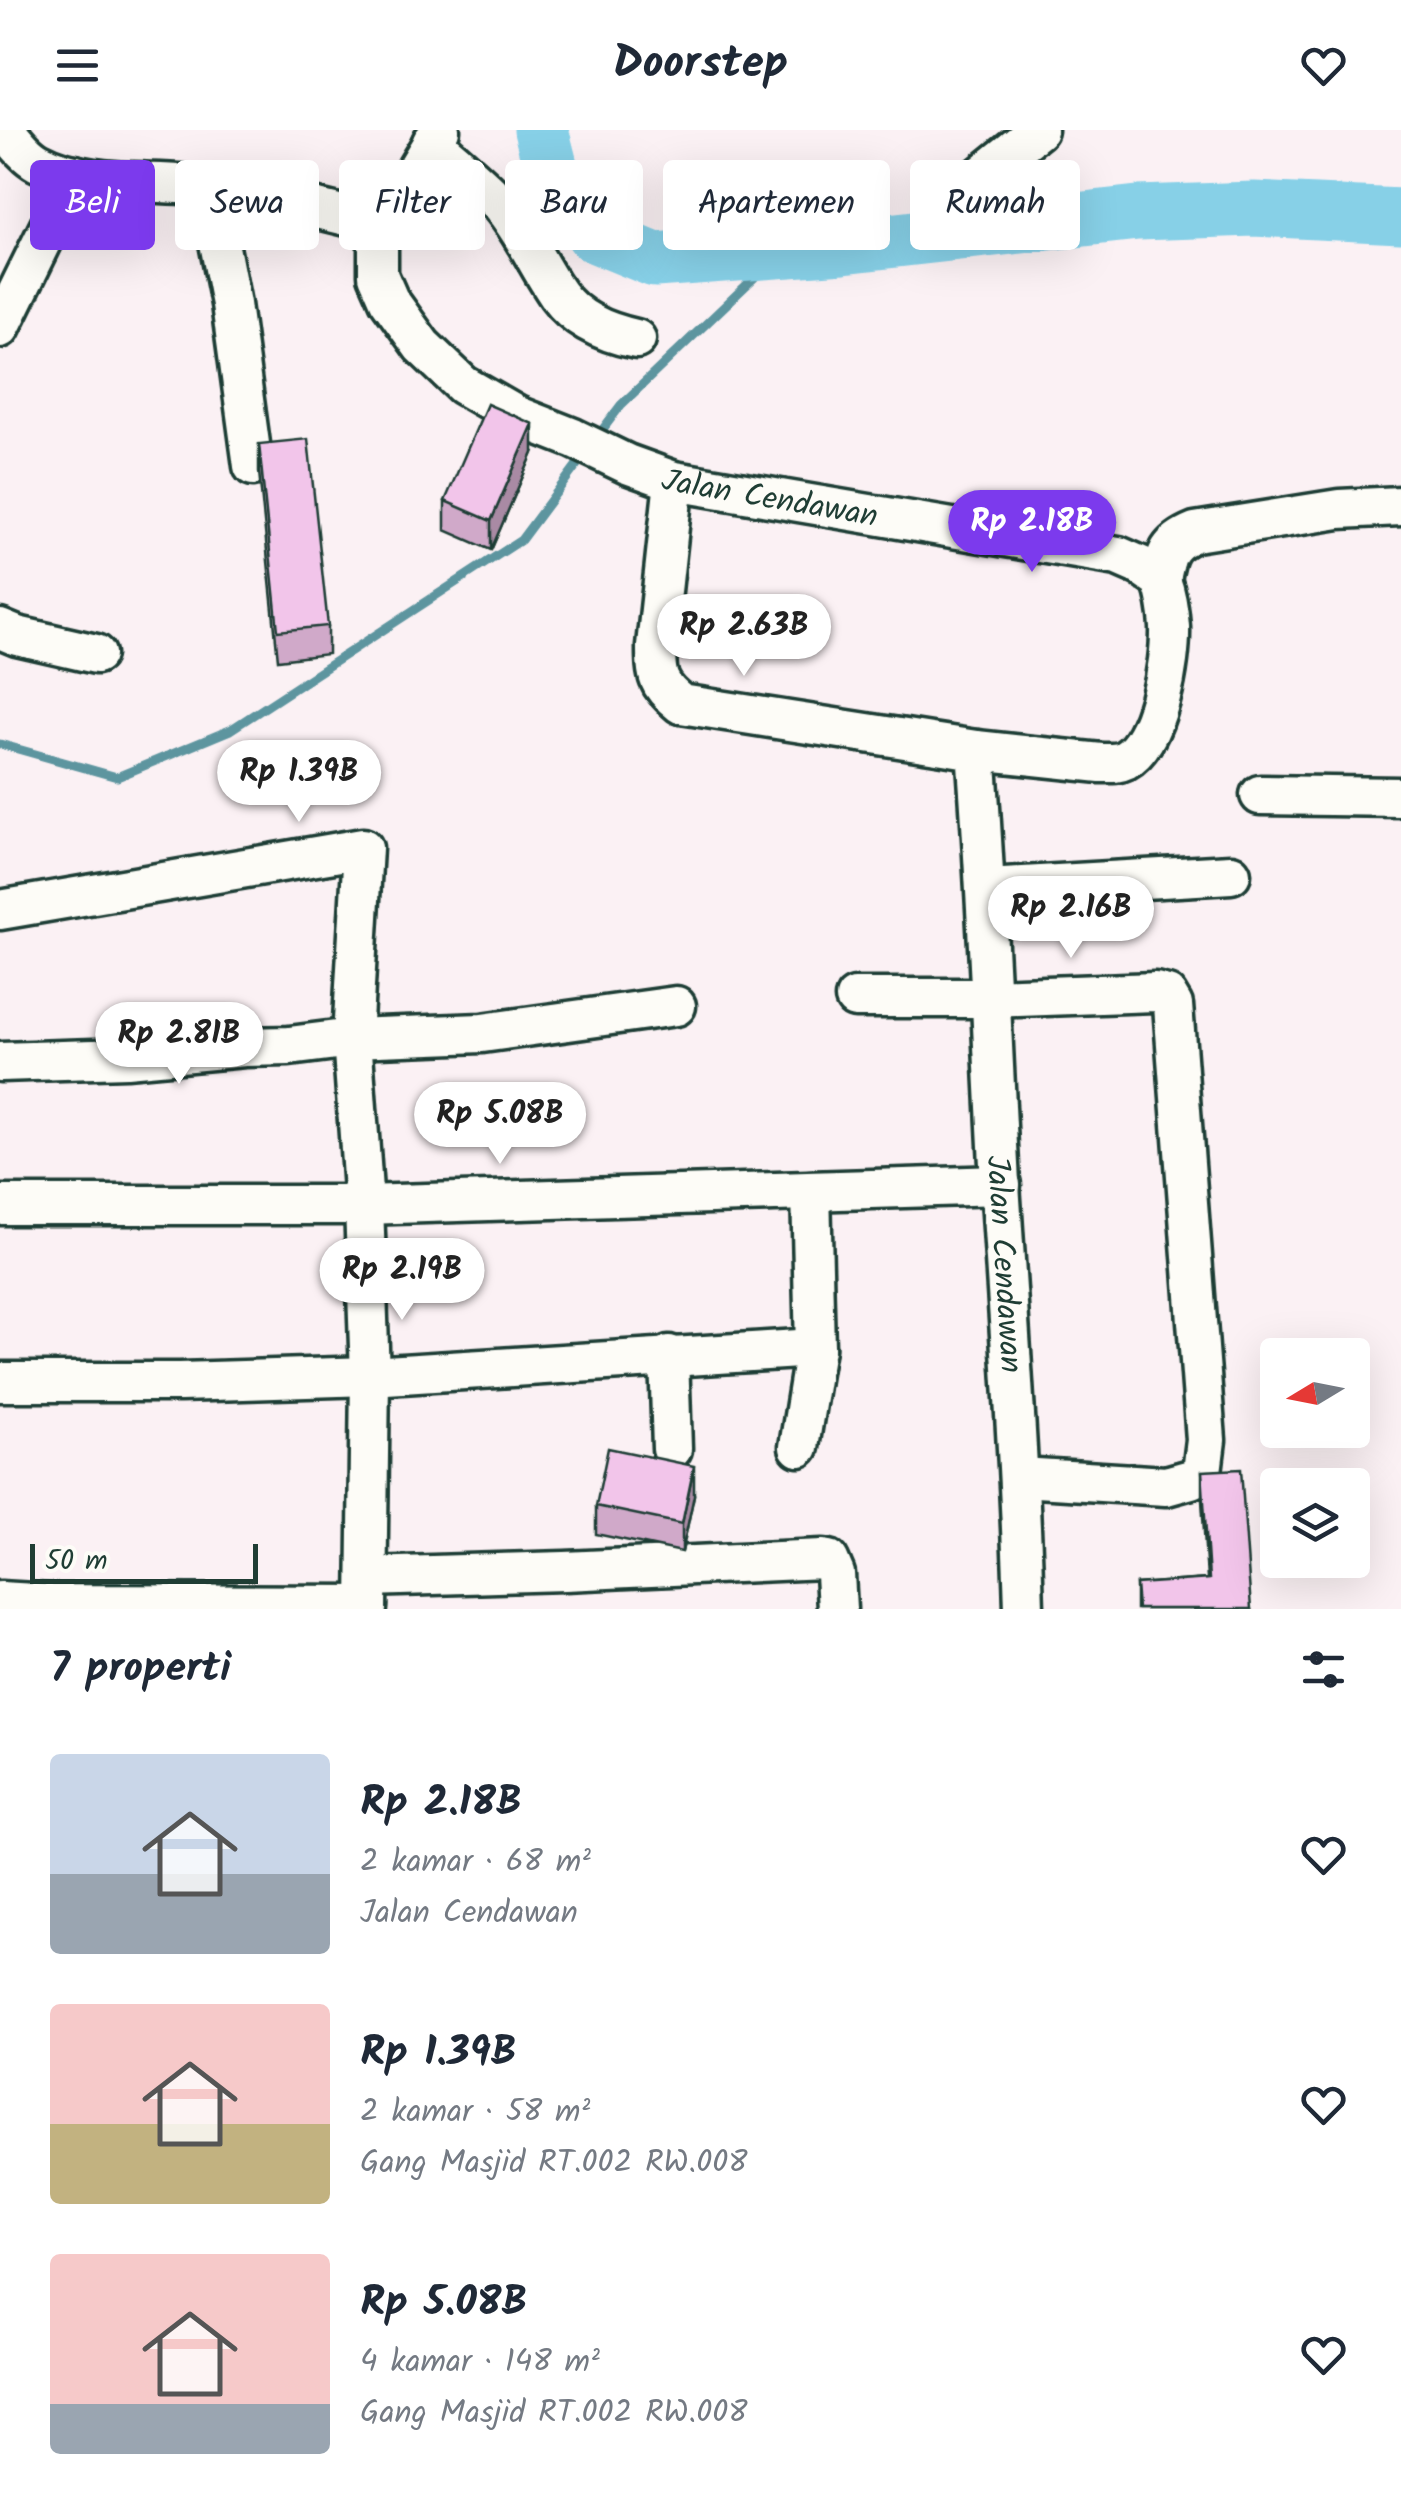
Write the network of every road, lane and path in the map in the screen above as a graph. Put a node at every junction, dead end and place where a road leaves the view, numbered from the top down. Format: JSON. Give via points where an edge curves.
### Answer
{"nodes":[{"id":1,"x":6,"y":130,"type":"edge"},
{"id":2,"x":1038,"y":130,"type":"edge"},
{"id":3,"x":436,"y":136,"type":"edge"},
{"id":4,"x":36,"y":160,"type":"edge"},
{"id":5,"x":422,"y":160,"type":"edge"},
{"id":6,"x":1001,"y":160,"type":"edge"},
{"id":7,"x":39,"y":250,"type":"edge"},
{"id":8,"x":220,"y":250,"type":"edge"},
{"id":9,"x":378,"y":250,"type":"edge"},
{"id":10,"x":2,"y":323,"type":"edge"},
{"id":11,"x":636,"y":339,"type":"dead end"},
{"id":12,"x":253,"y":466,"type":"dead end"},
{"id":13,"x":674,"y":481,"type":"junction"},
{"id":14,"x":1401,"y":506,"type":"edge"},
{"id":15,"x":1161,"y":580,"type":"junction"},
{"id":16,"x":0,"y":629,"type":"edge"},
{"id":17,"x":96,"y":654,"type":"dead end"},
{"id":18,"x":976,"y":750,"type":"junction"},
{"id":19,"x":1260,"y":795,"type":"dead end"},
{"id":20,"x":1401,"y":797,"type":"edge"},
{"id":21,"x":1231,"y":874,"type":"dead end"},
{"id":22,"x":986,"y":888,"type":"junction"},
{"id":23,"x":0,"y":910,"type":"edge"},
{"id":24,"x":856,"y":998,"type":"dead end"},
{"id":25,"x":990,"y":998,"type":"junction"},
{"id":26,"x":676,"y":1006,"type":"dead end"},
{"id":27,"x":352,"y":1038,"type":"junction"},
{"id":28,"x":0,"y":1062,"type":"edge"},
{"id":29,"x":1000,"y":1186,"type":"junction"},
{"id":30,"x":810,"y":1192,"type":"junction"},
{"id":31,"x":0,"y":1204,"type":"edge"},
{"id":32,"x":364,"y":1206,"type":"junction"},
{"id":33,"x":815,"y":1348,"type":"junction"},
{"id":34,"x":669,"y":1356,"type":"junction"},
{"id":35,"x":370,"y":1376,"type":"junction"},
{"id":36,"x":0,"y":1382,"type":"edge"},
{"id":37,"x":799,"y":1447,"type":"dead end"},
{"id":38,"x":672,"y":1449,"type":"dead end"},
{"id":39,"x":1020,"y":1478,"type":"junction"},
{"id":40,"x":367,"y":1597,"type":"edge"},
{"id":41,"x":0,"y":1601,"type":"edge"},
{"id":42,"x":837,"y":1609,"type":"edge"},
{"id":43,"x":1024,"y":1609,"type":"edge"}],
"edges":[{"from":1,"to":4,"type":"street"},
{"from":2,"to":6,"type":"street"},
{"from":3,"to":5,"type":"street","name":"Jalan Cendawan"},
{"from":3,"to":11,"type":"street","via":[[524,234],[559,298],[612,334]]},
{"from":7,"to":10,"type":"street"},
{"from":8,"to":12,"type":"street"},
{"from":9,"to":13,"type":"street","name":"Jalan Cendawan","via":[[378,274],[390,300],[462,386]]},
{"from":13,"to":15,"type":"street","name":"Jalan Cendawan","via":[[1118,556]]},
{"from":13,"to":18,"type":"street","via":[[656,646],[656,672],[665,691],[681,704]]},
{"from":14,"to":15,"type":"street","via":[[1339,508],[1194,532],[1177,539]]},
{"from":15,"to":18,"type":"street","via":[[1170,632],[1164,682],[1152,726],[1128,758],[1102,763]]},
{"from":16,"to":17,"type":"street"},
{"from":18,"to":22,"type":"street","name":"Jalan Cendawan"},
{"from":19,"to":20,"type":"street"},
{"from":21,"to":22,"type":"street"},
{"from":22,"to":25,"type":"street","name":"Jalan Cendawan"},
{"from":23,"to":27,"type":"street","via":[[363,848]]},
{"from":24,"to":25,"type":"street"},
{"from":25,"to":29,"type":"street","name":"Jalan Cendawan"},
{"from":25,"to":39,"type":"street","via":[[1155,992],[1167,994],[1173,1005],[1206,1440],[1202,1472],[1179,1484]]},
{"from":26,"to":27,"type":"street","via":[[482,1033]]},
{"from":27,"to":28,"type":"street"},
{"from":27,"to":32,"type":"street"},
{"from":29,"to":30,"type":"street"},
{"from":29,"to":39,"type":"street","name":"Jalan Cendawan"},
{"from":30,"to":32,"type":"street"},
{"from":30,"to":33,"type":"street"},
{"from":31,"to":32,"type":"street"},
{"from":32,"to":35,"type":"street"},
{"from":33,"to":34,"type":"street"},
{"from":33,"to":37,"type":"street"},
{"from":34,"to":35,"type":"street"},
{"from":34,"to":38,"type":"street"},
{"from":35,"to":36,"type":"street"},
{"from":35,"to":40,"type":"street"},
{"from":39,"to":43,"type":"street","name":"Jalan Cendawan"},
{"from":40,"to":41,"type":"street"},
{"from":40,"to":42,"type":"street","via":[[565,1571],[823,1559],[834,1567]]}]}
